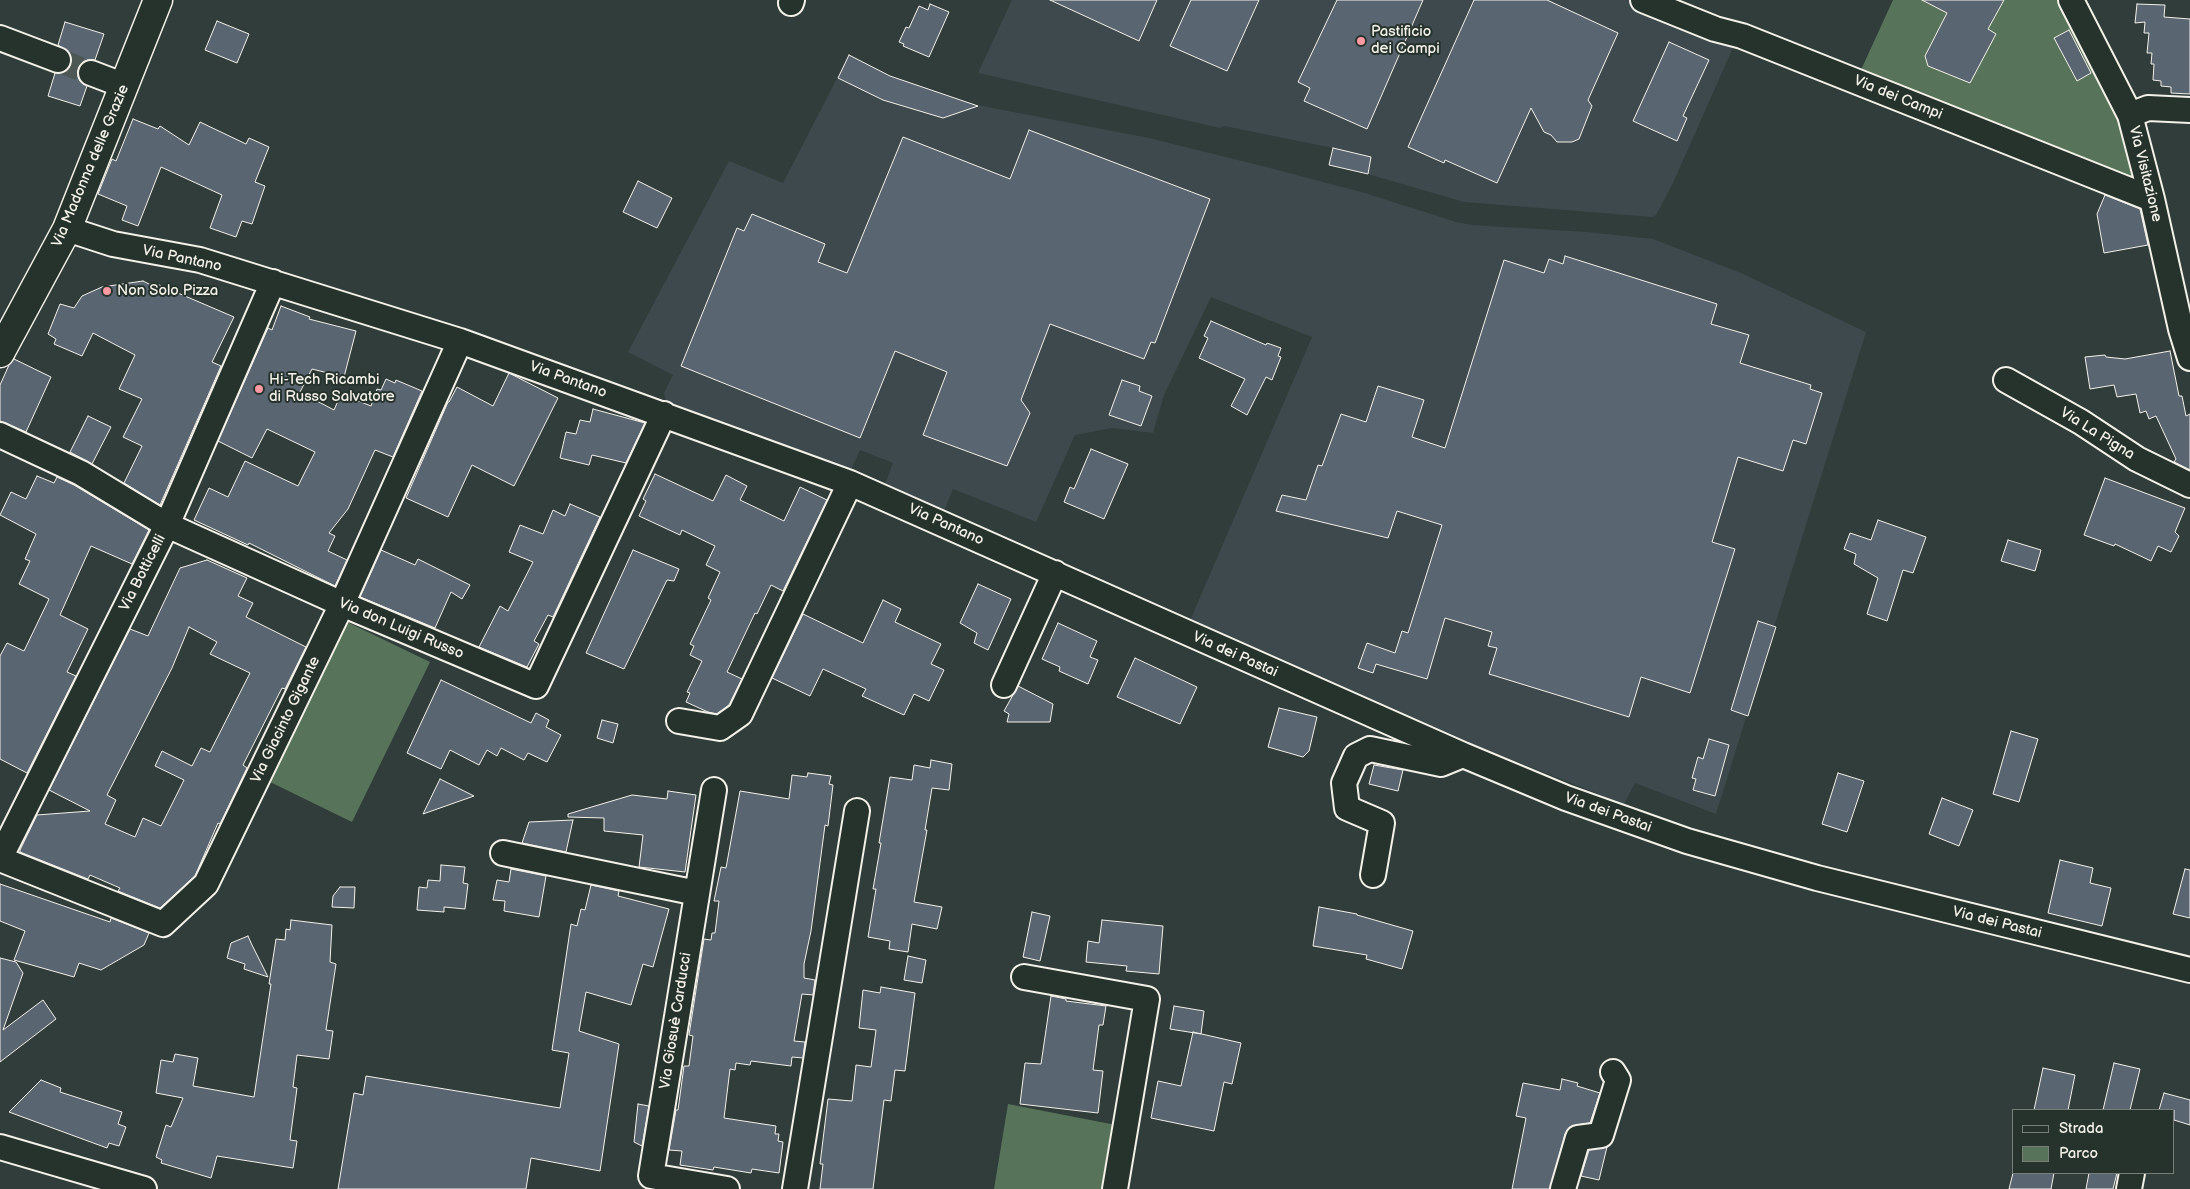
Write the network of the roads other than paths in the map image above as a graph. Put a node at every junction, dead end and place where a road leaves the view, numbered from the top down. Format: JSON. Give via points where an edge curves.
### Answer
{"nodes":[{"id":1,"x":158,"y":0,"type":"edge"},
{"id":2,"x":1644,"y":0,"type":"edge"},
{"id":3,"x":2071,"y":0,"type":"edge"},
{"id":4,"x":0,"y":38,"type":"edge"},
{"id":5,"x":58,"y":60,"type":"tunnel mouth"},
{"id":6,"x":91,"y":73,"type":"tunnel mouth"},
{"id":7,"x":125,"y":86,"type":"junction"},
{"id":8,"x":2190,"y":110,"type":"edge"},
{"id":9,"x":2130,"y":115,"type":"junction"},
{"id":10,"x":2152,"y":199,"type":"junction"},
{"id":11,"x":67,"y":228,"type":"junction"},
{"id":12,"x":273,"y":282,"type":"junction"},
{"id":13,"x":460,"y":341,"type":"junction"},
{"id":14,"x":0,"y":353,"type":"edge"},
{"id":15,"x":2190,"y":358,"type":"edge"},
{"id":16,"x":2006,"y":380,"type":"dead end"},
{"id":17,"x":664,"y":414,"type":"junction"},
{"id":18,"x":0,"y":435,"type":"edge"},
{"id":19,"x":850,"y":483,"type":"junction"},
{"id":20,"x":2190,"y":485,"type":"edge"},
{"id":21,"x":167,"y":525,"type":"junction"},
{"id":22,"x":1055,"y":572,"type":"junction"},
{"id":23,"x":342,"y":604,"type":"junction"},
{"id":24,"x":1004,"y":685,"type":"dead end"},
{"id":25,"x":679,"y":721,"type":"dead end"},
{"id":26,"x":1463,"y":755,"type":"junction"},
{"id":27,"x":714,"y":790,"type":"dead end"},
{"id":28,"x":857,"y":811,"type":"dead end"},
{"id":29,"x":503,"y":853,"type":"dead end"},
{"id":30,"x":0,"y":858,"type":"edge"},
{"id":31,"x":1373,"y":875,"type":"dead end"},
{"id":32,"x":697,"y":894,"type":"junction"},
{"id":33,"x":2190,"y":970,"type":"edge"},
{"id":34,"x":1024,"y":977,"type":"dead end"},
{"id":35,"x":1614,"y":1072,"type":"dead end"},
{"id":36,"x":0,"y":1147,"type":"edge"},
{"id":37,"x":2132,"y":1174,"type":"edge"},
{"id":38,"x":144,"y":1189,"type":"edge"},
{"id":39,"x":727,"y":1189,"type":"edge"},
{"id":40,"x":795,"y":1189,"type":"edge"},
{"id":41,"x":1115,"y":1189,"type":"edge"},
{"id":42,"x":1562,"y":1189,"type":"edge"},
{"id":43,"x":2129,"y":1189,"type":"edge"}],
"edges":[{"from":1,"to":7,"type":"main road","name":"Via Madonna delle Grazie"},
{"from":2,"to":10,"type":"street","name":"Via dei Campi"},
{"from":3,"to":9,"type":"street","name":"Via Visitazione"},
{"from":4,"to":5,"type":"street"},
{"from":6,"to":7,"type":"street"},
{"from":7,"to":11,"type":"main road","name":"Via Madonna delle Grazie"},
{"from":8,"to":9,"type":"street","via":[[2148,108]]},
{"from":9,"to":10,"type":"street","name":"Via Visitazione"},
{"from":10,"to":15,"type":"street","name":"Via Visitazione"},
{"from":11,"to":12,"type":"street","name":"Via Pantano","via":[[113,244],[200,260]]},
{"from":11,"to":14,"type":"main road","name":"Via Madonna delle Grazie"},
{"from":12,"to":13,"type":"street","name":"Via Pantano"},
{"from":12,"to":21,"type":"street","name":"Via Botticelli"},
{"from":13,"to":17,"type":"street","name":"Via Pantano"},
{"from":13,"to":23,"type":"street","name":"Via Giacinto Gigante"},
{"from":16,"to":20,"type":"street","name":"Via La Pigna","via":[[2081,422],[2137,459]]},
{"from":17,"to":19,"type":"street","name":"Via Pantano"},
{"from":17,"to":23,"type":"street","name":"Via don Luigi Russo","via":[[536,686]]},
{"from":18,"to":21,"type":"street","name":"Via don Luigi Russo","via":[[81,473]]},
{"from":19,"to":22,"type":"street","name":"Via Pantano"},
{"from":19,"to":25,"type":"street","via":[[740,714],[720,728]]},
{"from":21,"to":23,"type":"street","name":"Via don Luigi Russo"},
{"from":21,"to":30,"type":"street","name":"Via Botticelli"},
{"from":22,"to":24,"type":"street"},
{"from":22,"to":26,"type":"street","name":"Via dei Pastai","via":[[1193,637]]},
{"from":23,"to":30,"type":"street","name":"Via Giacinto Gigante","via":[[206,884],[163,924]]},
{"from":26,"to":31,"type":"street","via":[[1441,764],[1370,749],[1356,756],[1344,783],[1347,808],[1382,823]]},
{"from":26,"to":33,"type":"street","name":"Via dei Pastai","via":[[1566,798],[1687,841],[1816,878]]},
{"from":27,"to":32,"type":"street","name":"Via Giosuè Carducci"},
{"from":28,"to":40,"type":"street"},
{"from":29,"to":32,"type":"street"},
{"from":32,"to":39,"type":"street","name":"Via Giosuè Carducci","via":[[651,1176]]},
{"from":34,"to":41,"type":"street","via":[[1147,1000]]},
{"from":35,"to":42,"type":"street","via":[[1618,1080],[1601,1135],[1578,1138]]},
{"from":36,"to":38,"type":"street"},
{"from":37,"to":43,"type":"street"}]}
